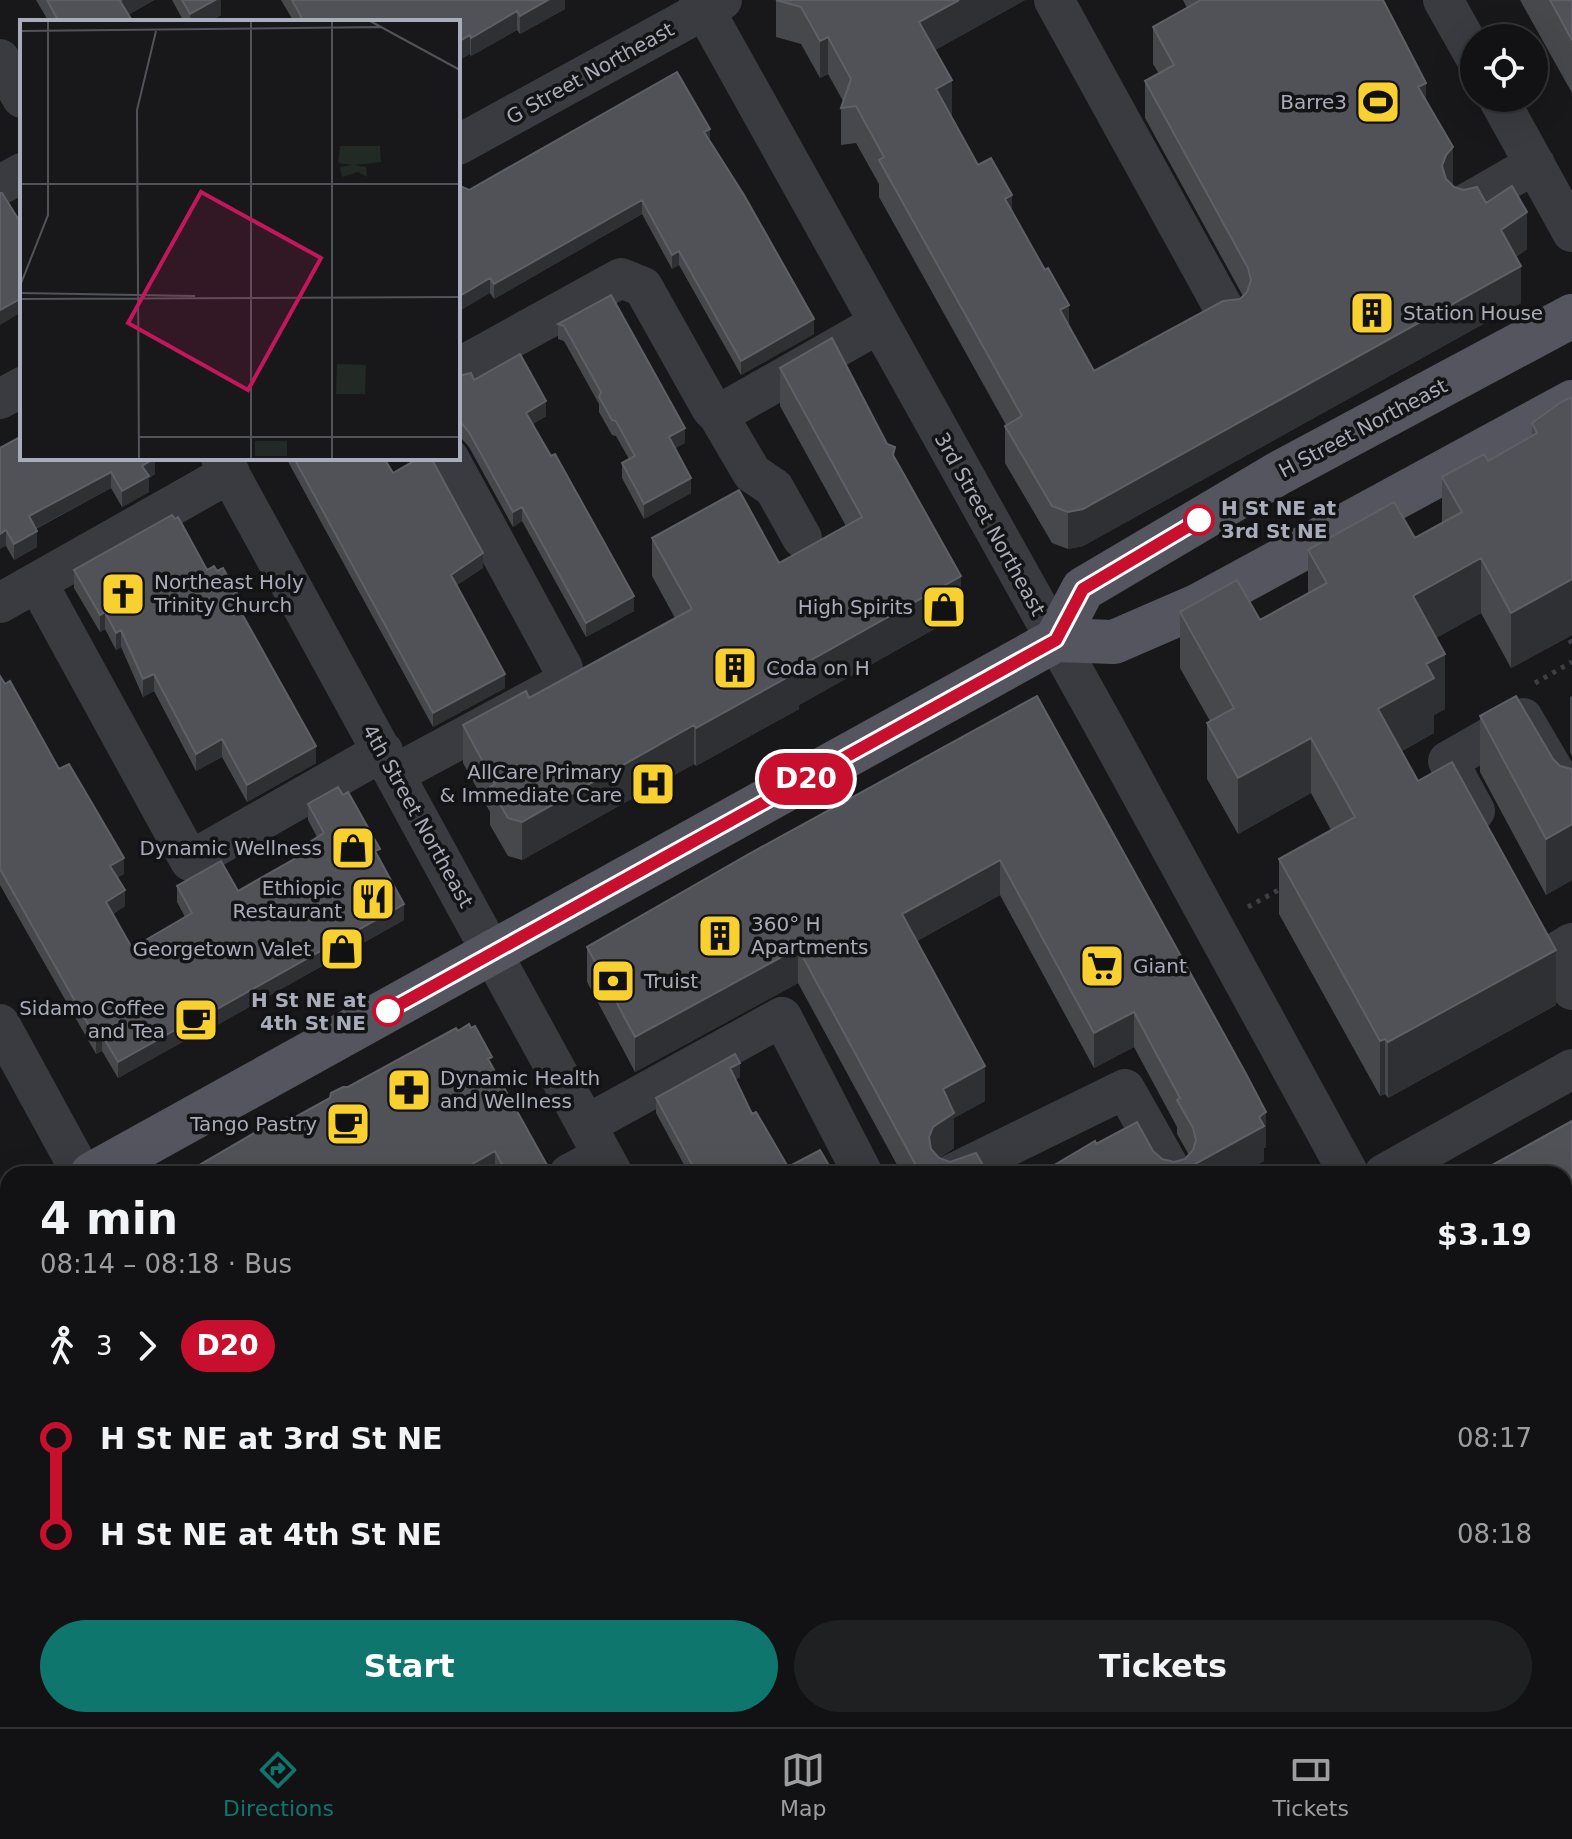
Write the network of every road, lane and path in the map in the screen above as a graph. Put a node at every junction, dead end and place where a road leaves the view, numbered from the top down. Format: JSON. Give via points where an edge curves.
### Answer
{"nodes":[{"id":1,"x":1054,"y":0,"type":"edge"},
{"id":2,"x":1443,"y":0,"type":"edge"},
{"id":3,"x":708,"y":3,"type":"edge"},
{"id":4,"x":1460,"y":30,"type":"edge"},
{"id":5,"x":0,"y":59,"type":"edge"},
{"id":6,"x":20,"y":94,"type":"edge"},
{"id":7,"x":1506,"y":112,"type":"edge"},
{"id":8,"x":460,"y":144,"type":"edge"},
{"id":9,"x":1535,"y":164,"type":"junction"},
{"id":10,"x":20,"y":174,"type":"edge"},
{"id":11,"x":0,"y":185,"type":"edge"},
{"id":12,"x":1465,"y":204,"type":"edge"},
{"id":13,"x":1572,"y":232,"type":"edge"},
{"id":14,"x":1228,"y":316,"type":"edge"},
{"id":15,"x":1572,"y":316,"type":"edge"},
{"id":16,"x":878,"y":324,"type":"junction"},
{"id":17,"x":460,"y":367,"type":"edge"},
{"id":18,"x":20,"y":388,"type":"edge"},
{"id":19,"x":0,"y":399,"type":"edge"},
{"id":20,"x":1572,"y":402,"type":"edge"},
{"id":21,"x":718,"y":415,"type":"junction"},
{"id":22,"x":450,"y":460,"type":"edge"},
{"id":23,"x":226,"y":466,"type":"edge"},
{"id":24,"x":802,"y":538,"type":"dead end"},
{"id":25,"x":37,"y":582,"type":"junction"},
{"id":26,"x":0,"y":603,"type":"edge"},
{"id":27,"x":1564,"y":630,"type":"edge"},
{"id":28,"x":1056,"y":640,"type":"junction"},
{"id":29,"x":1572,"y":644,"type":"edge"},
{"id":30,"x":389,"y":763,"type":"junction"},
{"id":31,"x":1572,"y":802,"type":"edge"},
{"id":32,"x":1493,"y":844,"type":"edge"},
{"id":33,"x":1291,"y":884,"type":"edge"},
{"id":34,"x":1248,"y":907,"type":"dead end"},
{"id":35,"x":1554,"y":942,"type":"edge"},
{"id":36,"x":492,"y":953,"type":"junction"},
{"id":37,"x":1572,"y":990,"type":"edge"},
{"id":38,"x":0,"y":1024,"type":"edge"},
{"id":39,"x":1572,"y":1069,"type":"edge"},
{"id":40,"x":593,"y":1157,"type":"edge"},
{"id":41,"x":78,"y":1166,"type":"edge"},
{"id":42,"x":106,"y":1166,"type":"edge"},
{"id":43,"x":859,"y":1166,"type":"edge"},
{"id":44,"x":980,"y":1166,"type":"edge"},
{"id":45,"x":1168,"y":1166,"type":"edge"},
{"id":46,"x":1345,"y":1166,"type":"edge"},
{"id":47,"x":1398,"y":1166,"type":"edge"}],
"edges":[{"from":1,"to":14,"type":"street"},
{"from":2,"to":4,"type":"street"},
{"from":3,"to":8,"type":"street","name":"G Street Northeast"},
{"from":3,"to":16,"type":"street","name":"3rd Street Northeast"},
{"from":5,"to":6,"type":"street"},
{"from":7,"to":9,"type":"street"},
{"from":9,"to":12,"type":"street"},
{"from":9,"to":13,"type":"street"},
{"from":10,"to":11,"type":"street"},
{"from":15,"to":28,"type":"main road","name":"H Street Northeast","via":[[1279,473],[1083,589]]},
{"from":16,"to":21,"type":"street"},
{"from":16,"to":28,"type":"street","name":"3rd Street Northeast"},
{"from":17,"to":21,"type":"street","via":[[621,278],[643,287]]},
{"from":18,"to":19,"type":"street"},
{"from":20,"to":28,"type":"main road","via":[[1224,594],[1114,642]]},
{"from":21,"to":24,"type":"street","via":[[752,473],[774,488]]},
{"from":22,"to":30,"type":"street","via":[[563,668],[560,685]]},
{"from":23,"to":25,"type":"street"},
{"from":23,"to":30,"type":"street","name":"4th Street Northeast"},
{"from":25,"to":26,"type":"street"},
{"from":25,"to":30,"type":"street","via":[[190,861]]},
{"from":27,"to":29,"type":"path"},
{"from":28,"to":36,"type":"main road"},
{"from":28,"to":46,"type":"street","name":"3rd Street Northeast"},
{"from":30,"to":36,"type":"street","name":"4th Street Northeast"},
{"from":31,"to":32,"type":"street","via":[[1523,718],[1448,761]]},
{"from":33,"to":34,"type":"path"},
{"from":35,"to":37,"type":"street"},
{"from":36,"to":40,"type":"street","name":"4th Street Northeast"},
{"from":36,"to":42,"type":"main road"},
{"from":38,"to":41,"type":"street"},
{"from":39,"to":47,"type":"street"},
{"from":40,"to":43,"type":"street","via":[[782,1017]]},
{"from":44,"to":45,"type":"street","via":[[1125,1089]]}]}
